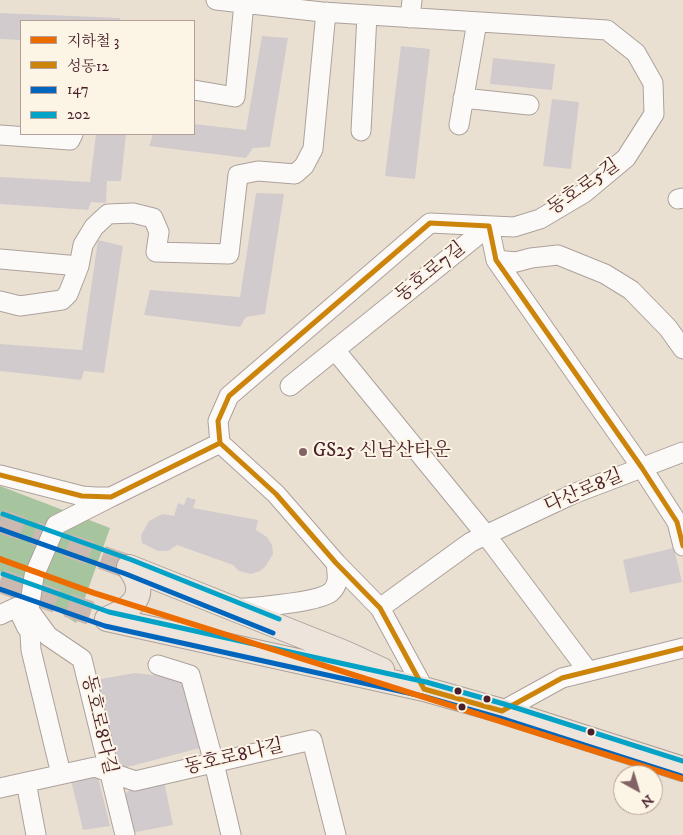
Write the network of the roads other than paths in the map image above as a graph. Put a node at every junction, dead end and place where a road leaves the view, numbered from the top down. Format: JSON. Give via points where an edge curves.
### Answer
{"nodes":[{"id":1,"x":216,"y":0,"type":"edge"},
{"id":2,"x":244,"y":3,"type":"junction"},
{"id":3,"x":411,"y":9,"type":"edge"},
{"id":4,"x":326,"y":12,"type":"junction"},
{"id":5,"x":367,"y":15,"type":"junction"},
{"id":6,"x":477,"y":22,"type":"junction"},
{"id":7,"x":195,"y":90,"type":"edge"},
{"id":8,"x":463,"y":98,"type":"junction"},
{"id":9,"x":530,"y":105,"type":"dead end"},
{"id":10,"x":459,"y":124,"type":"dead end"},
{"id":11,"x":361,"y":131,"type":"dead end"},
{"id":12,"x":0,"y":135,"type":"edge"},
{"id":13,"x":72,"y":135,"type":"edge"},
{"id":14,"x":489,"y":226,"type":"junction"},
{"id":15,"x":0,"y":259,"type":"edge"},
{"id":16,"x":496,"y":260,"type":"junction"},
{"id":17,"x":78,"y":266,"type":"junction"},
{"id":18,"x":0,"y":301,"type":"edge"},
{"id":19,"x":683,"y":349,"type":"edge"},
{"id":20,"x":335,"y":350,"type":"junction"},
{"id":21,"x":290,"y":386,"type":"dead end"},
{"id":22,"x":220,"y":442,"type":"junction"},
{"id":23,"x":683,"y":452,"type":"edge"},
{"id":24,"x":642,"y":468,"type":"junction"},
{"id":25,"x":0,"y":475,"type":"edge"},
{"id":26,"x":111,"y":497,"type":"junction"},
{"id":27,"x":486,"y":535,"type":"junction"},
{"id":28,"x":683,"y":546,"type":"edge"},
{"id":29,"x":336,"y":563,"type":"junction"},
{"id":30,"x":380,"y":608,"type":"junction"},
{"id":31,"x":234,"y":609,"type":"junction"},
{"id":32,"x":0,"y":615,"type":"edge"},
{"id":33,"x":34,"y":628,"type":"junction"},
{"id":34,"x":683,"y":648,"type":"edge"},
{"id":35,"x":158,"y":665,"type":"dead end"},
{"id":36,"x":588,"y":671,"type":"junction"},
{"id":37,"x":424,"y":689,"type":"junction"},
{"id":38,"x":502,"y":711,"type":"junction"},
{"id":39,"x":214,"y":763,"type":"junction"},
{"id":40,"x":683,"y":769,"type":"edge"},
{"id":41,"x":109,"y":772,"type":"junction"},
{"id":42,"x":61,"y":774,"type":"junction"},
{"id":43,"x":26,"y":782,"type":"junction"},
{"id":44,"x":0,"y":788,"type":"edge"},
{"id":45,"x":36,"y":835,"type":"edge"},
{"id":46,"x":125,"y":835,"type":"edge"},
{"id":47,"x":231,"y":835,"type":"edge"},
{"id":48,"x":336,"y":835,"type":"edge"}],
"edges":[{"from":1,"to":2,"type":"street","name":"동호로5길"},
{"from":2,"to":4,"type":"street","name":"동호로5길"},
{"from":2,"to":7,"type":"street","via":[[235,97]]},
{"from":3,"to":5,"type":"street","name":"동호로5길"},
{"from":3,"to":6,"type":"street","name":"동호로5길"},
{"from":4,"to":5,"type":"street","name":"동호로5길"},
{"from":4,"to":17,"type":"street","via":[[313,149],[304,166],[295,174],[258,171],[238,175],[230,254],[156,252],[158,232],[153,218],[133,213],[108,214],[94,227],[83,245]]},
{"from":5,"to":11,"type":"street"},
{"from":6,"to":8,"type":"street"},
{"from":6,"to":14,"type":"street","name":"동호로5길","via":[[607,30],[636,53],[653,83],[654,114],[626,158],[584,193],[540,219],[514,227]]},
{"from":8,"to":9,"type":"street"},
{"from":8,"to":10,"type":"street"},
{"from":12,"to":13,"type":"street","via":[[70,140]]},
{"from":14,"to":16,"type":"street","name":"동호로7길"},
{"from":14,"to":20,"type":"street","name":"동호로7길"},
{"from":14,"to":22,"type":"street","name":"동호로5길","via":[[430,223],[229,396],[218,421]]},
{"from":15,"to":17,"type":"street"},
{"from":16,"to":19,"type":"street","via":[[516,262],[558,255],[606,274],[631,290],[668,328]]},
{"from":16,"to":24,"type":"street","name":"동호로7길"},
{"from":17,"to":18,"type":"street","via":[[68,294],[62,300],[20,306]]},
{"from":20,"to":21,"type":"street","name":"동호로7길"},
{"from":20,"to":27,"type":"street"},
{"from":22,"to":26,"type":"street"},
{"from":22,"to":29,"type":"street","via":[[276,494]]},
{"from":23,"to":24,"type":"street","name":"다산로8길"},
{"from":24,"to":27,"type":"street","name":"다산로8길","via":[[573,494]]},
{"from":24,"to":28,"type":"street","name":"동호로7길","via":[[677,522]]},
{"from":25,"to":26,"type":"street","via":[[82,496]]},
{"from":26,"to":33,"type":"street","name":"동호로8다길","via":[[56,525],[34,576],[29,610]]},
{"from":27,"to":30,"type":"street","name":"다산로8길","via":[[471,542]]},
{"from":27,"to":36,"type":"street"},
{"from":29,"to":30,"type":"street"},
{"from":29,"to":31,"type":"street","via":[[338,581],[330,592],[317,598]]},
{"from":30,"to":37,"type":"street"},
{"from":31,"to":37,"type":"main road","via":[[345,653]]},
{"from":31,"to":37,"type":"main road","via":[[129,567],[137,582],[135,601],[107,620]]},
{"from":32,"to":33,"type":"street","via":[[17,607]]},
{"from":33,"to":41,"type":"street","name":"동호로8다길","via":[[82,659]]},
{"from":33,"to":42,"type":"street","via":[[31,650]]},
{"from":34,"to":36,"type":"street"},
{"from":35,"to":39,"type":"street","via":[[190,675]]},
{"from":36,"to":38,"type":"street","via":[[562,678]]},
{"from":37,"to":38,"type":"main road"},
{"from":38,"to":40,"type":"main road"},
{"from":39,"to":41,"type":"street","name":"동호로8나길","via":[[135,781]]},
{"from":39,"to":47,"type":"street"},
{"from":39,"to":48,"type":"street","name":"동호로8나길","via":[[312,740]]},
{"from":41,"to":42,"type":"street","name":"동호로8나길","via":[[94,767]]},
{"from":41,"to":46,"type":"street","name":"동호로8다길"},
{"from":42,"to":43,"type":"street","name":"동호로8나길"},
{"from":43,"to":44,"type":"street","name":"동호로8나길"},
{"from":43,"to":45,"type":"street"}]}
